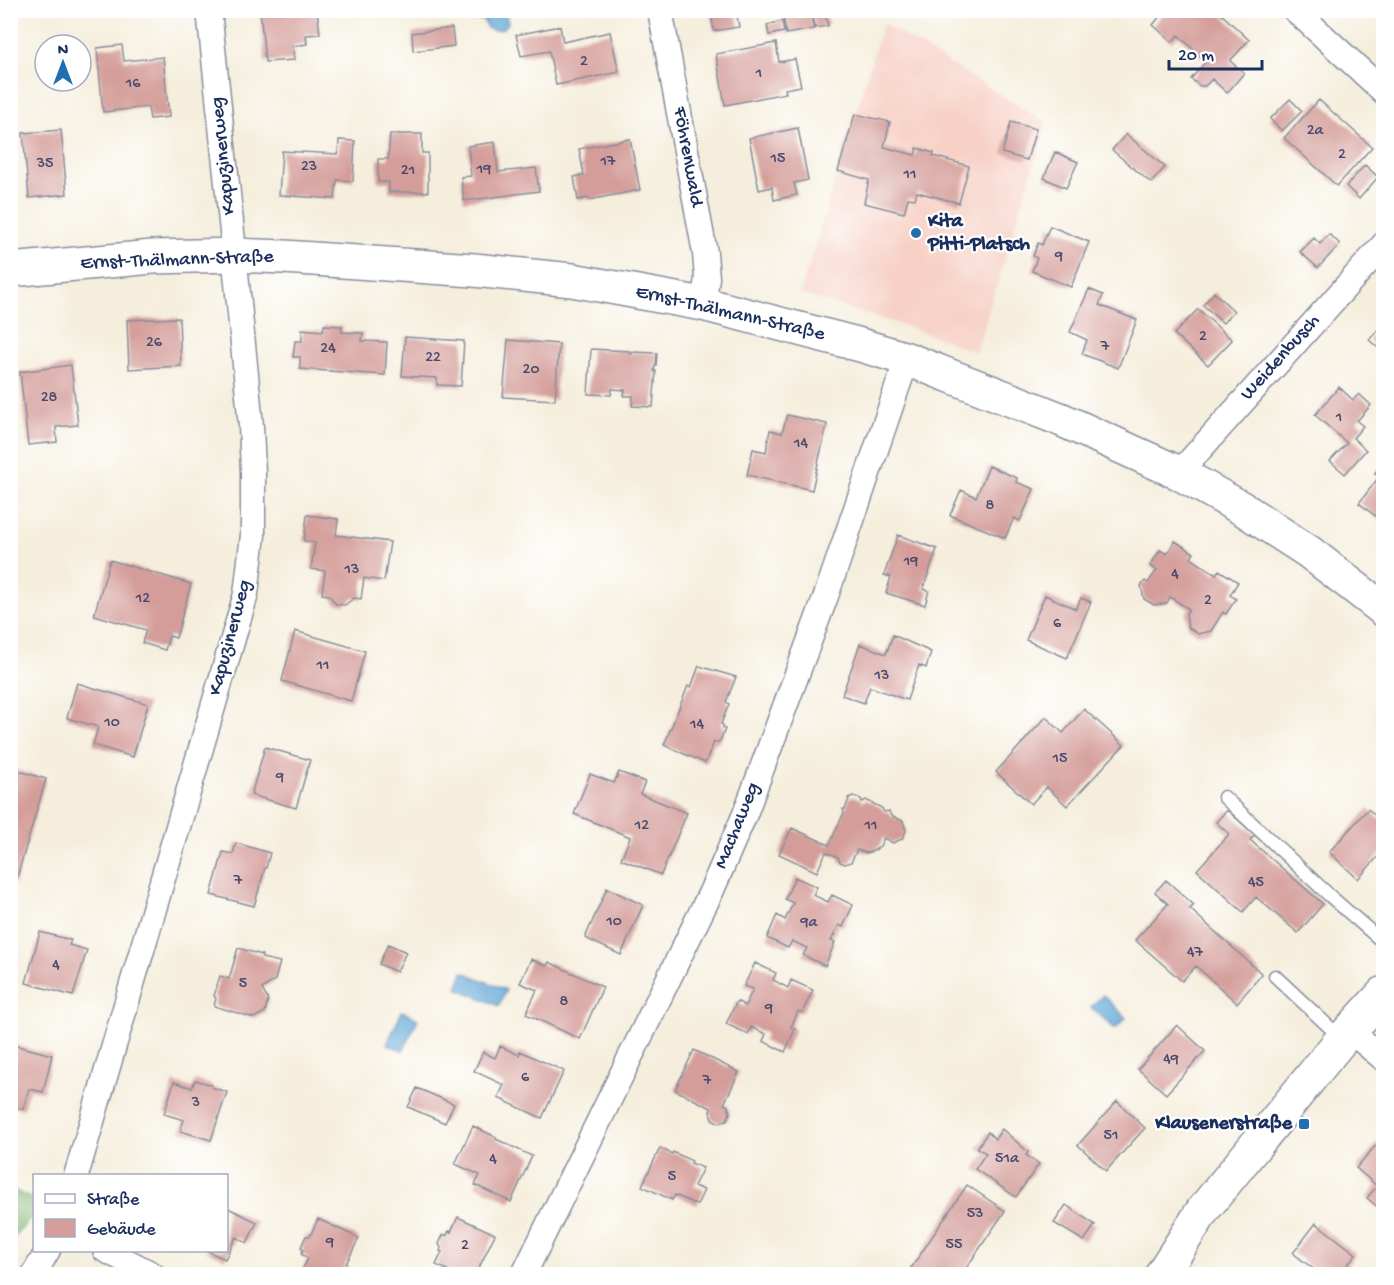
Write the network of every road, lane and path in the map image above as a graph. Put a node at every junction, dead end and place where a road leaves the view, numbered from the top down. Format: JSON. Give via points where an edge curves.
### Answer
{"nodes":[{"id":1,"x":209,"y":10,"type":"edge"},
{"id":2,"x":660,"y":10,"type":"edge"},
{"id":3,"x":1294,"y":10,"type":"edge"},
{"id":4,"x":1383,"y":92,"type":"edge"},
{"id":5,"x":1383,"y":244,"type":"edge"},
{"id":6,"x":235,"y":255,"type":"junction"},
{"id":7,"x":10,"y":270,"type":"edge"},
{"id":8,"x":703,"y":304,"type":"junction"},
{"id":9,"x":907,"y":359,"type":"junction"},
{"id":10,"x":1179,"y":473,"type":"junction"},
{"id":11,"x":1383,"y":610,"type":"edge"},
{"id":12,"x":1224,"y":797,"type":"dead end"},
{"id":13,"x":1383,"y":943,"type":"edge"},
{"id":14,"x":1275,"y":976,"type":"dead end"},
{"id":15,"x":1383,"y":993,"type":"edge"},
{"id":16,"x":1346,"y":1035,"type":"junction"},
{"id":17,"x":1383,"y":1059,"type":"edge"},
{"id":18,"x":77,"y":1174,"type":"edge"},
{"id":19,"x":47,"y":1252,"type":"edge"},
{"id":20,"x":107,"y":1252,"type":"edge"},
{"id":21,"x":34,"y":1275,"type":"edge"},
{"id":22,"x":152,"y":1275,"type":"edge"},
{"id":23,"x":524,"y":1275,"type":"edge"},
{"id":24,"x":1162,"y":1275,"type":"edge"}],
"edges":[{"from":1,"to":6,"type":"street","name":"Kapuzinerweg"},
{"from":2,"to":8,"type":"street","name":"Föhrenwald","via":[[705,253]]},
{"from":3,"to":4,"type":"street"},
{"from":5,"to":10,"type":"street","name":"Weidenbusch"},
{"from":6,"to":7,"type":"street","name":"Ernst-Thälmann-Straße","via":[[153,257]]},
{"from":6,"to":8,"type":"street","name":"Ernst-Thälmann-Straße","via":[[572,280]]},
{"from":6,"to":18,"type":"street","name":"Kapuzinerweg","via":[[254,472],[253,535],[246,594]]},
{"from":8,"to":9,"type":"street","name":"Ernst-Thälmann-Straße"},
{"from":9,"to":10,"type":"street","name":"Ernst-Thälmann-Straße","via":[[1060,419]]},
{"from":9,"to":23,"type":"street","name":"Machaweg","via":[[826,597],[745,814],[711,892]]},
{"from":10,"to":11,"type":"street","name":"Ernst-Thälmann-Straße","via":[[1309,552]]},
{"from":12,"to":13,"type":"lane"},
{"from":14,"to":16,"type":"lane"},
{"from":15,"to":16,"type":"street"},
{"from":16,"to":17,"type":"street"},
{"from":16,"to":24,"type":"street","via":[[1203,1210]]},
{"from":19,"to":21,"type":"street"},
{"from":20,"to":22,"type":"street"}]}
